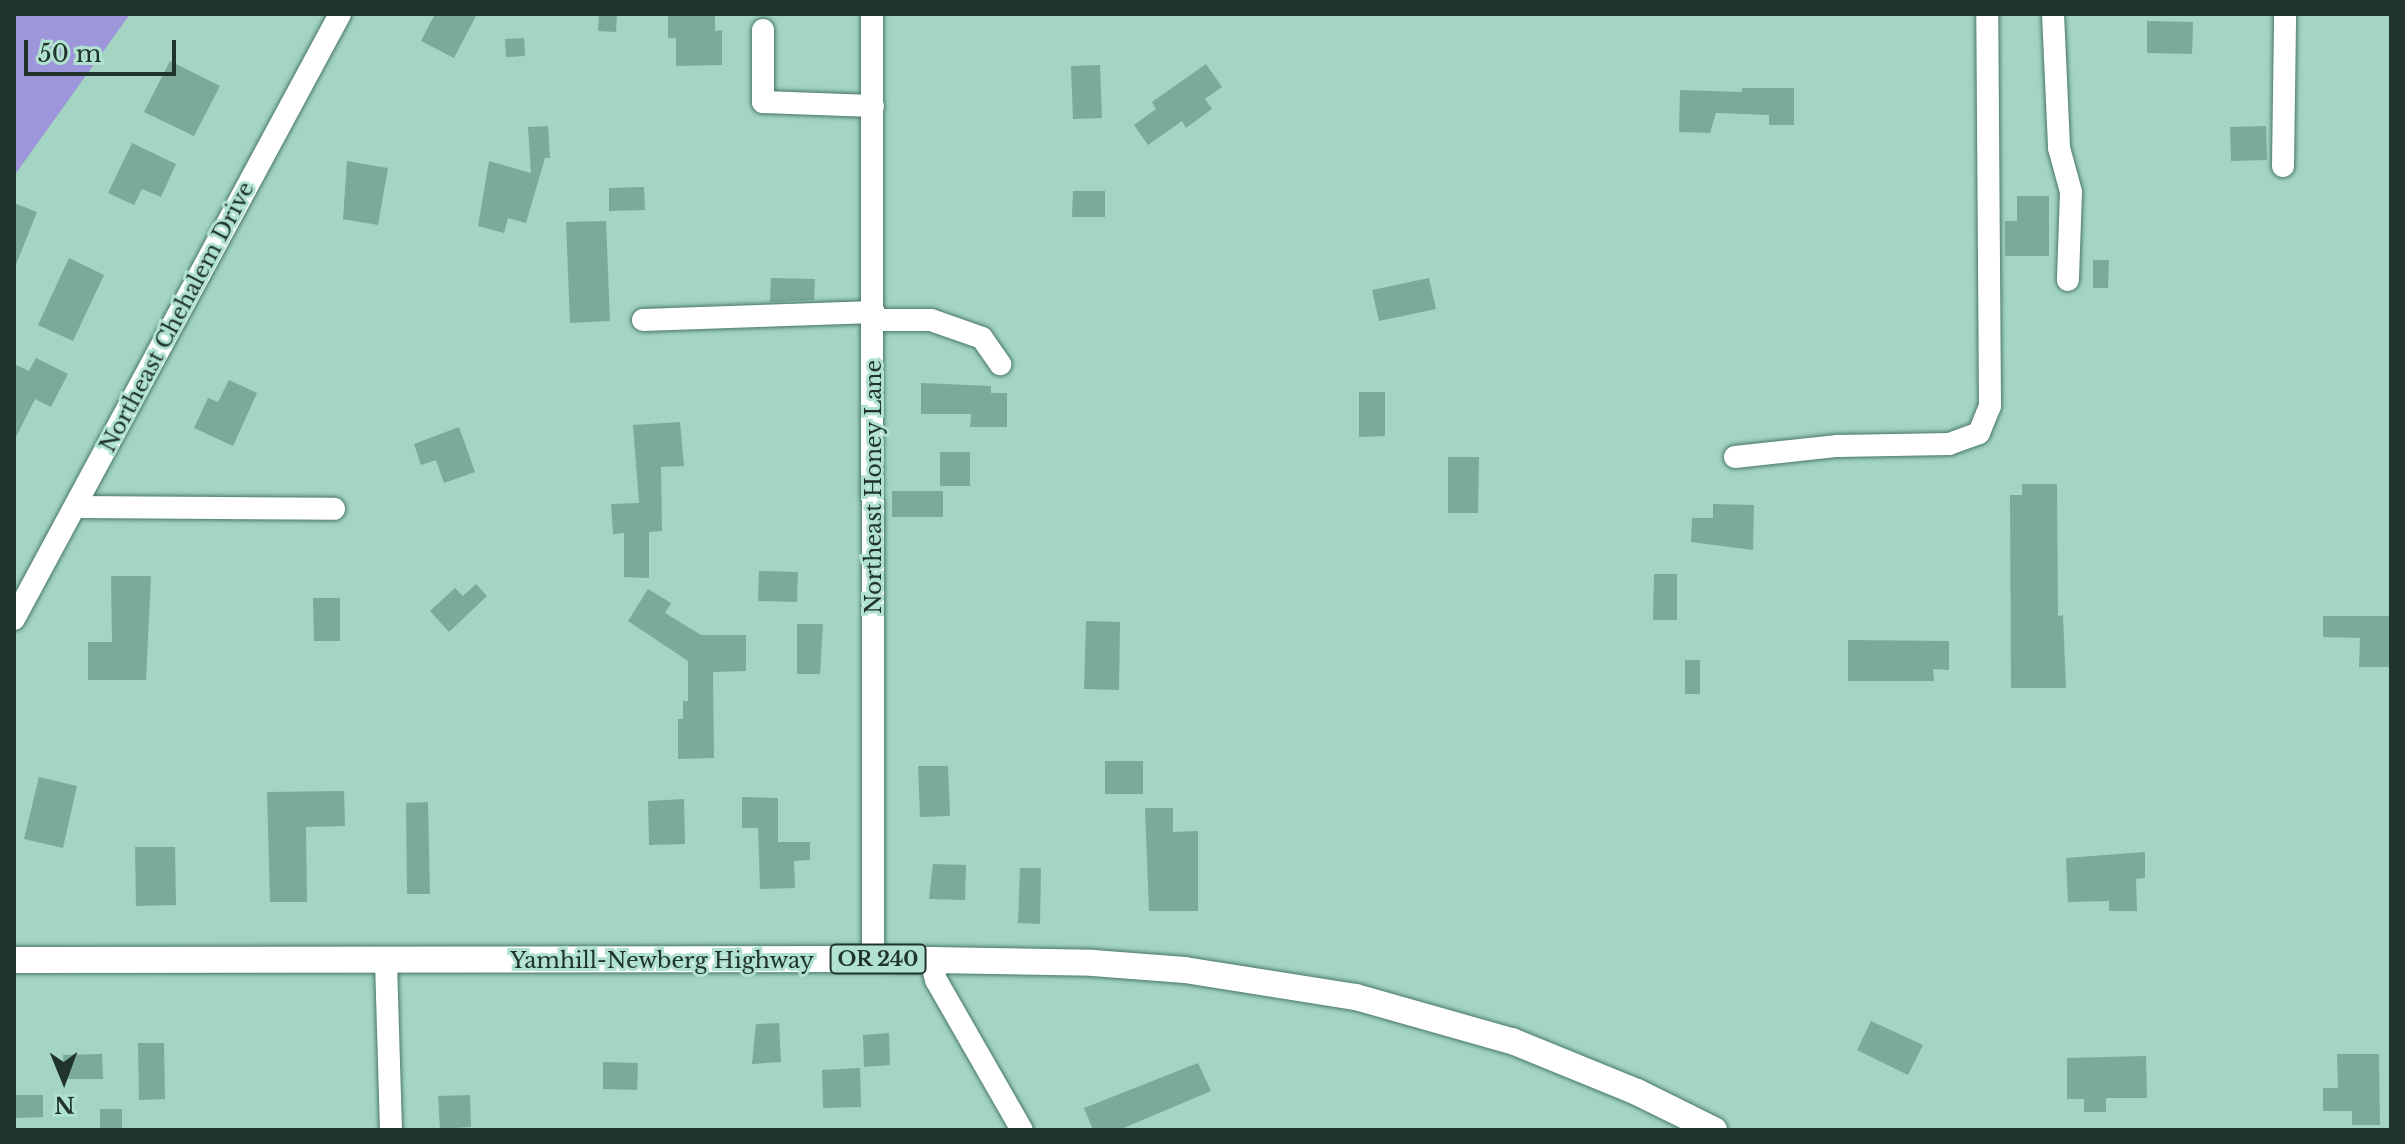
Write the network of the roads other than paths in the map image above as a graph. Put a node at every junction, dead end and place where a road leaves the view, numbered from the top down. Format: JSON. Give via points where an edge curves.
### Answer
{"nodes":[{"id":1,"x":340,"y":14,"type":"edge"},
{"id":2,"x":872,"y":14,"type":"edge"},
{"id":3,"x":1987,"y":14,"type":"edge"},
{"id":4,"x":2053,"y":14,"type":"edge"},
{"id":5,"x":2285,"y":14,"type":"edge"},
{"id":6,"x":763,"y":30,"type":"dead end"},
{"id":7,"x":873,"y":106,"type":"junction"},
{"id":8,"x":2283,"y":166,"type":"dead end"},
{"id":9,"x":2068,"y":280,"type":"dead end"},
{"id":10,"x":874,"y":316,"type":"junction"},
{"id":11,"x":643,"y":320,"type":"dead end"},
{"id":12,"x":1000,"y":364,"type":"dead end"},
{"id":13,"x":1735,"y":457,"type":"dead end"},
{"id":14,"x":76,"y":507,"type":"junction"},
{"id":15,"x":334,"y":509,"type":"dead end"},
{"id":16,"x":14,"y":619,"type":"edge"},
{"id":17,"x":873,"y":959,"type":"junction"},
{"id":18,"x":14,"y":960,"type":"edge"},
{"id":19,"x":931,"y":960,"type":"junction"},
{"id":20,"x":386,"y":962,"type":"junction"},
{"id":21,"x":391,"y":1130,"type":"edge"},
{"id":22,"x":1022,"y":1130,"type":"edge"},
{"id":23,"x":1714,"y":1130,"type":"edge"}],
"edges":[{"from":1,"to":14,"type":"street","name":"Northeast Chehalem Drive"},
{"from":2,"to":7,"type":"street","name":"Northeast Honey Lane"},
{"from":3,"to":13,"type":"street","via":[[1990,406],[1979,433],[1949,444],[1837,446]]},
{"from":4,"to":9,"type":"street","via":[[2059,148],[2071,192]]},
{"from":5,"to":8,"type":"street"},
{"from":6,"to":7,"type":"street","via":[[763,102]]},
{"from":7,"to":10,"type":"street","name":"Northeast Honey Lane"},
{"from":10,"to":11,"type":"street"},
{"from":10,"to":12,"type":"street","via":[[931,320],[982,338]]},
{"from":10,"to":17,"type":"street","name":"Northeast Honey Lane"},
{"from":14,"to":15,"type":"street"},
{"from":14,"to":16,"type":"street","name":"Northeast Chehalem Drive"},
{"from":17,"to":19,"type":"main road","name":"Yamhill-Newberg Highway","number":"OR 240"},
{"from":17,"to":20,"type":"main road","name":"Yamhill-Newberg Highway","number":"OR 240"},
{"from":18,"to":20,"type":"main road","name":"Yamhill-Newberg Highway","number":"OR 240"},
{"from":19,"to":22,"type":"street","via":[[936,980]]},
{"from":19,"to":23,"type":"main road","name":"Yamhill-Newberg Highway","number":"OR 240","via":[[1185,970],[1356,997],[1512,1041]]},
{"from":20,"to":21,"type":"street"}]}
